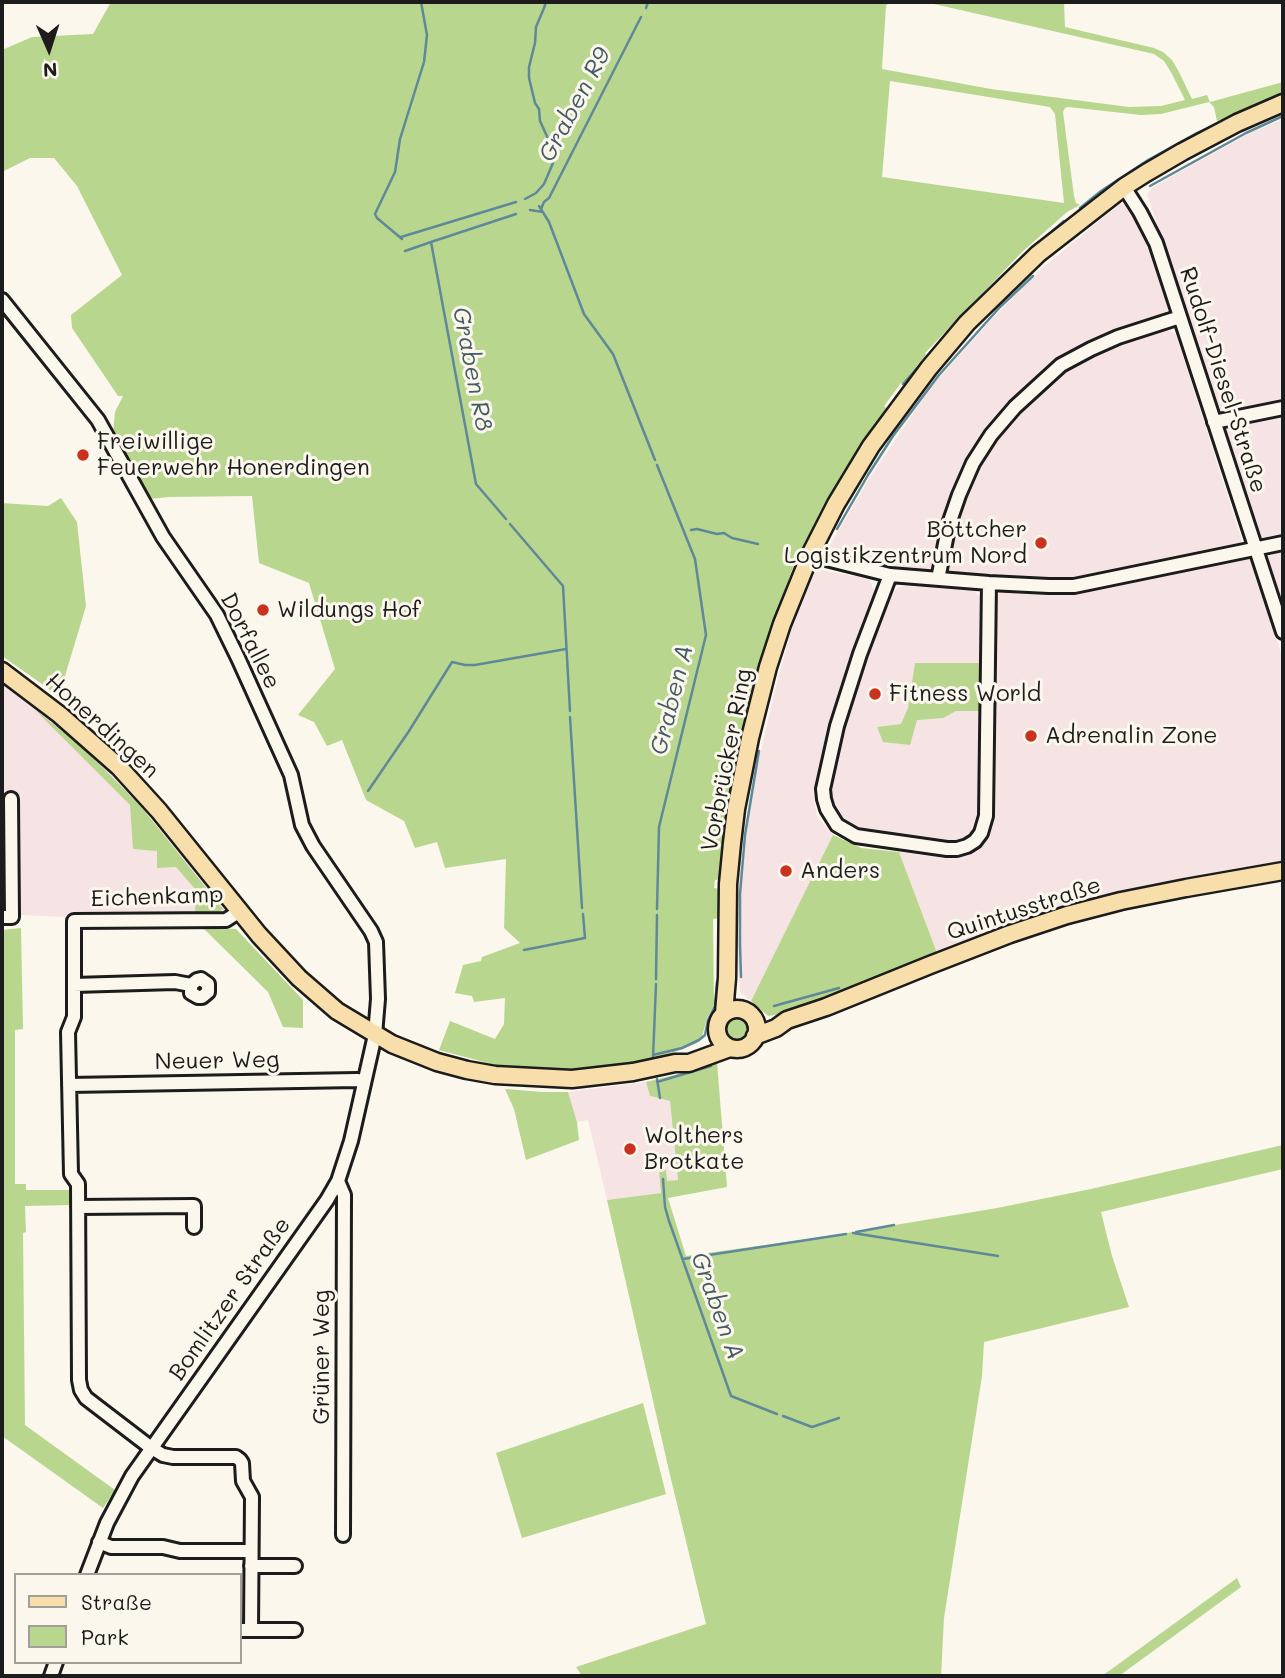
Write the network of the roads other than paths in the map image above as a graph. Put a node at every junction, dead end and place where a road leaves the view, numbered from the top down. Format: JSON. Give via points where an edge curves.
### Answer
{"nodes":[{"id":1,"x":1283,"y":103,"type":"edge"},
{"id":2,"x":1124,"y":187,"type":"junction"},
{"id":3,"x":2,"y":300,"type":"edge"},
{"id":4,"x":1180,"y":317,"type":"junction"},
{"id":5,"x":1283,"y":408,"type":"edge"},
{"id":6,"x":1214,"y":422,"type":"junction"},
{"id":7,"x":1283,"y":543,"type":"edge"},
{"id":8,"x":1256,"y":548,"type":"junction"},
{"id":9,"x":810,"y":555,"type":"junction"},
{"id":10,"x":890,"y":575,"type":"junction"},
{"id":11,"x":938,"y":579,"type":"junction"},
{"id":12,"x":989,"y":583,"type":"junction"},
{"id":13,"x":1283,"y":632,"type":"edge"},
{"id":14,"x":2,"y":671,"type":"edge"},
{"id":15,"x":11,"y":799,"type":"dead end"},
{"id":16,"x":1283,"y":872,"type":"edge"},
{"id":17,"x":240,"y":911,"type":"junction"},
{"id":18,"x":7,"y":917,"type":"edge"},
{"id":19,"x":74,"y":985,"type":"junction"},
{"id":20,"x":191,"y":985,"type":"dead end"},
{"id":21,"x":731,"y":1011,"type":"junction"},
{"id":22,"x":754,"y":1019,"type":"junction"},
{"id":23,"x":787,"y":1020,"type":"junction"},
{"id":24,"x":717,"y":1034,"type":"junction"},
{"id":25,"x":375,"y":1035,"type":"junction"},
{"id":26,"x":755,"y":1036,"type":"junction"},
{"id":27,"x":730,"y":1048,"type":"junction"},
{"id":28,"x":675,"y":1063,"type":"junction"},
{"id":29,"x":365,"y":1081,"type":"junction"},
{"id":30,"x":69,"y":1085,"type":"junction"},
{"id":31,"x":338,"y":1181,"type":"junction"},
{"id":32,"x":78,"y":1208,"type":"junction"},
{"id":33,"x":194,"y":1227,"type":"dead end"},
{"id":34,"x":150,"y":1447,"type":"junction"},
{"id":35,"x":343,"y":1535,"type":"dead end"},
{"id":36,"x":99,"y":1542,"type":"junction"},
{"id":37,"x":251,"y":1551,"type":"junction"},
{"id":38,"x":251,"y":1566,"type":"junction"},
{"id":39,"x":295,"y":1566,"type":"dead end"},
{"id":40,"x":89,"y":1573,"type":"edge"},
{"id":41,"x":246,"y":1630,"type":"edge"},
{"id":42,"x":295,"y":1630,"type":"dead end"}],
"edges":[{"from":1,"to":2,"type":"main road","name":"Vorbrücker Ring","via":[[1193,146]]},
{"from":2,"to":4,"type":"street","name":"Rudolf-Diesel-Straße","via":[[1153,236]]},
{"from":2,"to":9,"type":"main road","name":"Vorbrücker Ring","via":[[1038,254],[936,359],[872,446]]},
{"from":3,"to":25,"type":"street","name":"Dorfallee","via":[[98,420],[238,658],[291,775],[302,825],[376,942]]},
{"from":4,"to":6,"type":"street","name":"Rudolf-Diesel-Straße"},
{"from":4,"to":11,"type":"street","via":[[1118,337],[1061,365],[1015,407],[991,435],[959,495]]},
{"from":5,"to":6,"type":"street"},
{"from":6,"to":8,"type":"street","name":"Rudolf-Diesel-Straße"},
{"from":7,"to":8,"type":"street"},
{"from":8,"to":12,"type":"street","via":[[1074,586]]},
{"from":8,"to":13,"type":"street","name":"Rudolf-Diesel-Straße"},
{"from":9,"to":10,"type":"street"},
{"from":9,"to":21,"type":"main road","name":"Vorbrücker Ring","via":[[768,667],[743,773],[728,884]]},
{"from":10,"to":11,"type":"street"},
{"from":10,"to":12,"type":"street","via":[[840,717],[824,799],[837,825],[856,835],[947,849],[975,841],[986,816]]},
{"from":11,"to":12,"type":"street"},
{"from":14,"to":17,"type":"main road","name":"Honerdingen","via":[[119,767]]},
{"from":15,"to":18,"type":"street"},
{"from":16,"to":23,"type":"main road","name":"Quintusstraße","via":[[1068,915]]},
{"from":17,"to":19,"type":"street","name":"Eichenkamp","via":[[226,920],[74,921]]},
{"from":17,"to":25,"type":"main road","name":"Honerdingen","via":[[299,978],[337,1011]]},
{"from":19,"to":20,"type":"street"},
{"from":19,"to":30,"type":"street","via":[[74,1017],[68,1032]]},
{"from":21,"to":22,"type":"main road","via":[[748,1012]]},
{"from":21,"to":24,"type":"main road","via":[[717,1023]]},
{"from":22,"to":23,"type":"main road","name":"Quintusstraße"},
{"from":22,"to":26,"type":"main road"},
{"from":23,"to":26,"type":"main road","name":"Quintusstraße"},
{"from":24,"to":27,"type":"main road"},
{"from":24,"to":28,"type":"main road"},
{"from":25,"to":28,"type":"main road","name":"Honerdingen","via":[[437,1062],[537,1079],[578,1079]]},
{"from":25,"to":29,"type":"street","name":"Bomlitzer Straße"},
{"from":26,"to":27,"type":"main road","via":[[742,1048]]},
{"from":27,"to":28,"type":"main road","name":"Honerdingen"},
{"from":29,"to":30,"type":"street","name":"Neuer Weg"},
{"from":29,"to":31,"type":"street","name":"Bomlitzer Straße"},
{"from":30,"to":32,"type":"street","via":[[71,1174],[78,1184]]},
{"from":31,"to":34,"type":"street","name":"Bomlitzer Straße"},
{"from":31,"to":35,"type":"street","name":"Grüner Weg","via":[[344,1195]]},
{"from":32,"to":33,"type":"street","via":[[194,1206]]},
{"from":32,"to":34,"type":"street","via":[[81,1390]]},
{"from":34,"to":36,"type":"street","name":"Bomlitzer Straße"},
{"from":34,"to":37,"type":"street","via":[[173,1457],[240,1460],[251,1497]]},
{"from":36,"to":37,"type":"street","via":[[111,1547]]},
{"from":36,"to":40,"type":"street","name":"Bomlitzer Straße"},
{"from":37,"to":38,"type":"street"},
{"from":38,"to":39,"type":"street"},
{"from":38,"to":41,"type":"street"},
{"from":41,"to":42,"type":"street"}]}
